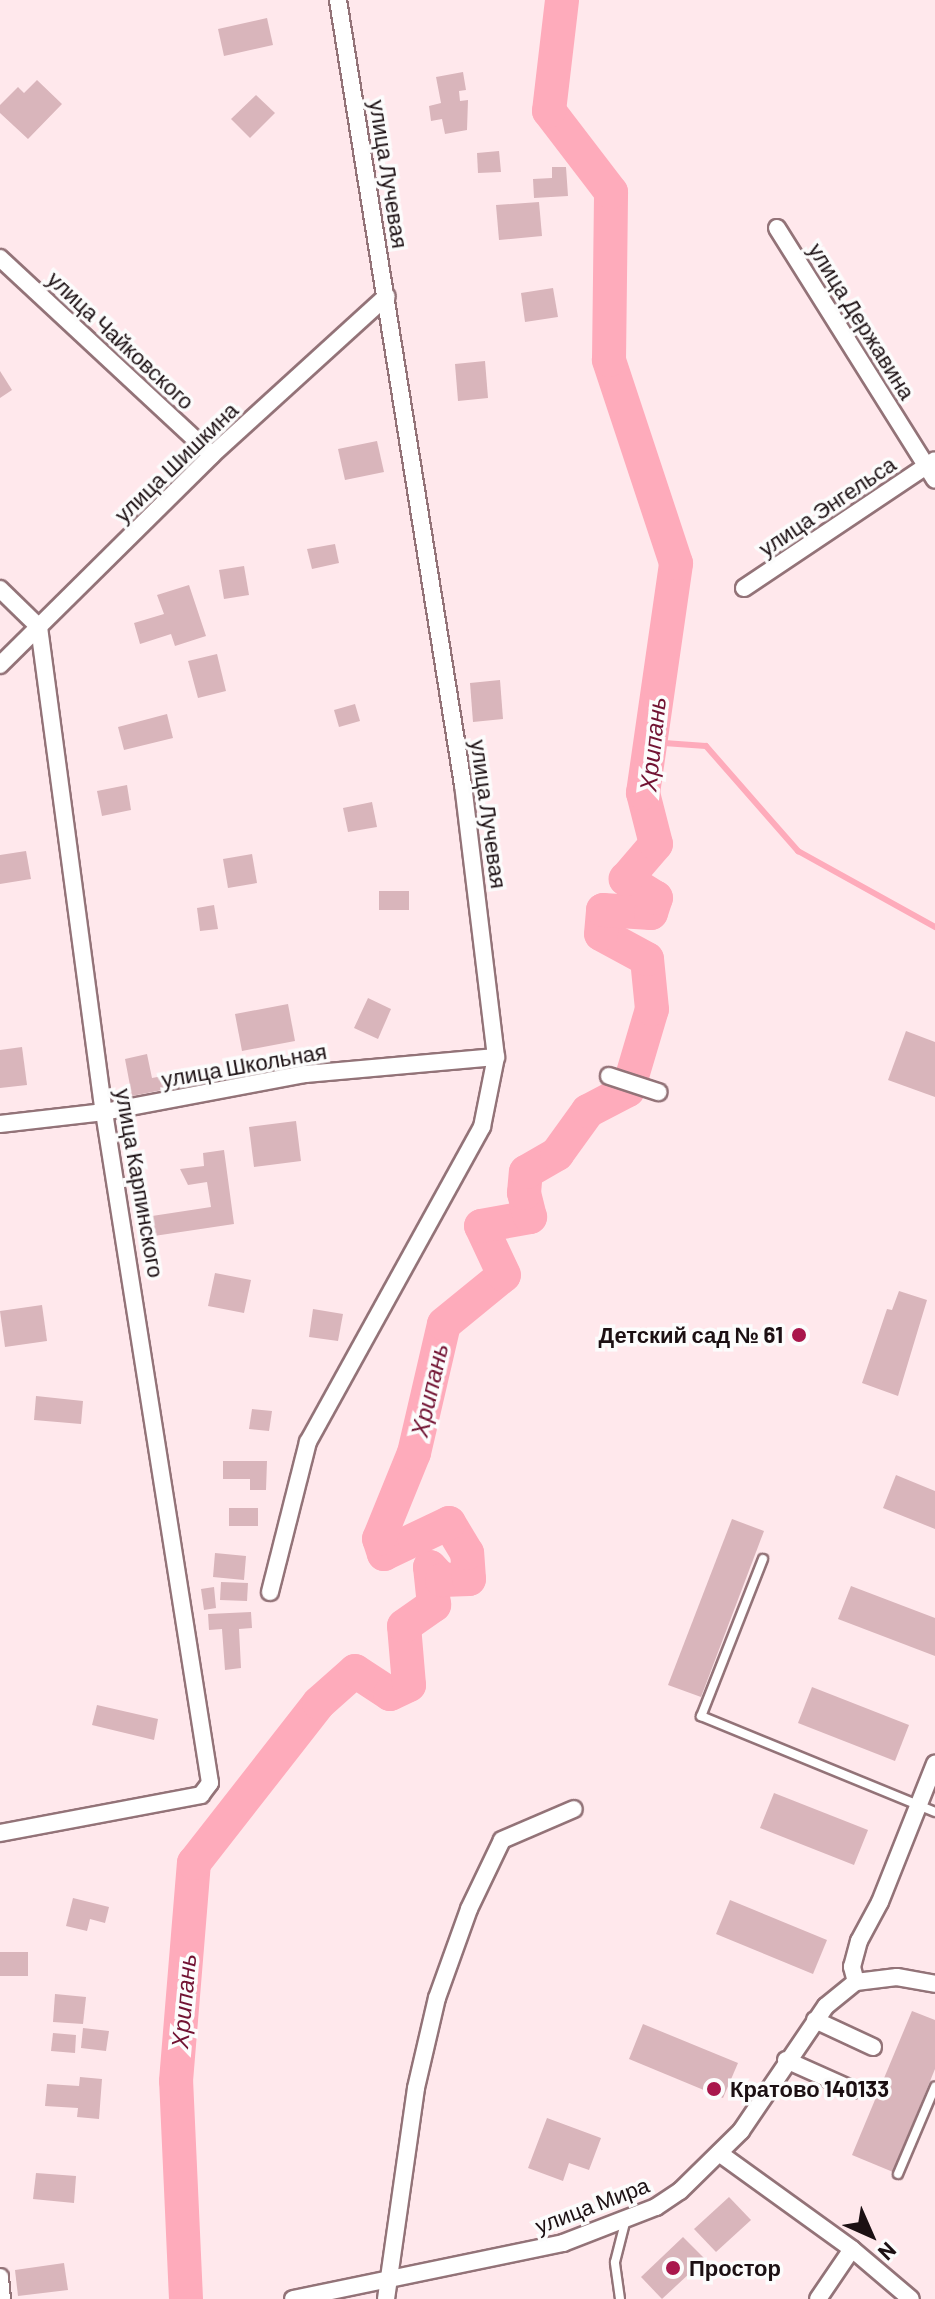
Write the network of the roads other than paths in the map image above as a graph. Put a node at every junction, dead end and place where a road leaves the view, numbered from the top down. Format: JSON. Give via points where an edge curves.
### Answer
{"nodes":[{"id":1,"x":338,"y":0,"type":"edge"},
{"id":2,"x":777,"y":228,"type":"dead end"},
{"id":3,"x":0,"y":258,"type":"edge"},
{"id":4,"x":387,"y":296,"type":"junction"},
{"id":5,"x":212,"y":455,"type":"junction"},
{"id":6,"x":932,"y":469,"type":"edge"},
{"id":7,"x":744,"y":588,"type":"dead end"},
{"id":8,"x":0,"y":589,"type":"edge"},
{"id":9,"x":39,"y":627,"type":"junction"},
{"id":10,"x":0,"y":665,"type":"edge"},
{"id":11,"x":496,"y":1057,"type":"junction"},
{"id":12,"x":609,"y":1076,"type":"dead end"},
{"id":13,"x":658,"y":1092,"type":"dead end"},
{"id":14,"x":104,"y":1112,"type":"junction"},
{"id":15,"x":0,"y":1124,"type":"edge"},
{"id":16,"x":763,"y":1559,"type":"dead end"},
{"id":17,"x":270,"y":1592,"type":"dead end"},
{"id":18,"x":935,"y":1764,"type":"edge"},
{"id":19,"x":919,"y":1805,"type":"junction"},
{"id":20,"x":574,"y":1809,"type":"dead end"},
{"id":21,"x":935,"y":1812,"type":"edge"},
{"id":22,"x":0,"y":1833,"type":"edge"},
{"id":23,"x":856,"y":1982,"type":"junction"},
{"id":24,"x":935,"y":1984,"type":"edge"},
{"id":25,"x":815,"y":2020,"type":"junction"},
{"id":26,"x":873,"y":2047,"type":"dead end"},
{"id":27,"x":786,"y":2060,"type":"junction"},
{"id":28,"x":935,"y":2087,"type":"edge"},
{"id":29,"x":853,"y":2090,"type":"dead end"},
{"id":30,"x":719,"y":2153,"type":"junction"},
{"id":31,"x":898,"y":2174,"type":"dead end"},
{"id":32,"x":627,"y":2218,"type":"junction"},
{"id":33,"x":852,"y":2249,"type":"junction"},
{"id":34,"x":0,"y":2277,"type":"edge"},
{"id":35,"x":389,"y":2281,"type":"junction"},
{"id":36,"x":2,"y":2299,"type":"edge"},
{"id":37,"x":293,"y":2299,"type":"edge"},
{"id":38,"x":386,"y":2299,"type":"edge"},
{"id":39,"x":620,"y":2299,"type":"edge"},
{"id":40,"x":818,"y":2299,"type":"edge"},
{"id":41,"x":911,"y":2299,"type":"edge"}],
"edges":[{"from":1,"to":4,"type":"street","name":"улица Лучевая"},
{"from":2,"to":6,"type":"street","name":"улица Державина"},
{"from":3,"to":5,"type":"street","name":"улица Чайковского"},
{"from":4,"to":5,"type":"street","name":"улица Шишкина"},
{"from":4,"to":11,"type":"street","name":"улица Лучевая","via":[[463,785]]},
{"from":5,"to":9,"type":"street","name":"улица Шишкина"},
{"from":6,"to":7,"type":"street","name":"улица Энгельса"},
{"from":8,"to":9,"type":"street"},
{"from":9,"to":10,"type":"street","name":"улица Шишкина"},
{"from":9,"to":14,"type":"street","name":"улица Карпинского"},
{"from":11,"to":14,"type":"street","name":"улица Школьная","via":[[305,1074]]},
{"from":11,"to":17,"type":"street","name":"улица Лучевая","via":[[482,1127],[308,1442]]},
{"from":12,"to":13,"type":"street"},
{"from":14,"to":15,"type":"street","name":"улица Школьная"},
{"from":14,"to":22,"type":"street","name":"улица Карпинского","via":[[210,1783],[201,1795]]},
{"from":16,"to":19,"type":"lane","via":[[701,1716]]},
{"from":18,"to":19,"type":"street"},
{"from":19,"to":21,"type":"lane"},
{"from":19,"to":23,"type":"street","via":[[859,1941],[852,1967]]},
{"from":20,"to":35,"type":"street","via":[[502,1840],[469,1909],[437,1998],[416,2088]]},
{"from":23,"to":24,"type":"street","via":[[897,1977]]},
{"from":23,"to":25,"type":"street","name":"улица Мира"},
{"from":25,"to":26,"type":"street"},
{"from":25,"to":27,"type":"street","name":"улица Мира"},
{"from":27,"to":29,"type":"street"},
{"from":27,"to":30,"type":"street","name":"улица Мира","via":[[741,2131]]},
{"from":28,"to":31,"type":"lane"},
{"from":30,"to":32,"type":"street","name":"улица Мира","via":[[680,2191]]},
{"from":30,"to":33,"type":"street"},
{"from":32,"to":35,"type":"street","name":"улица Мира","via":[[563,2243]]},
{"from":32,"to":39,"type":"lane","via":[[615,2262]]},
{"from":33,"to":40,"type":"street"},
{"from":33,"to":41,"type":"street"},
{"from":34,"to":36,"type":"street"},
{"from":35,"to":37,"type":"street","name":"улица Мира"},
{"from":35,"to":38,"type":"street"}]}
